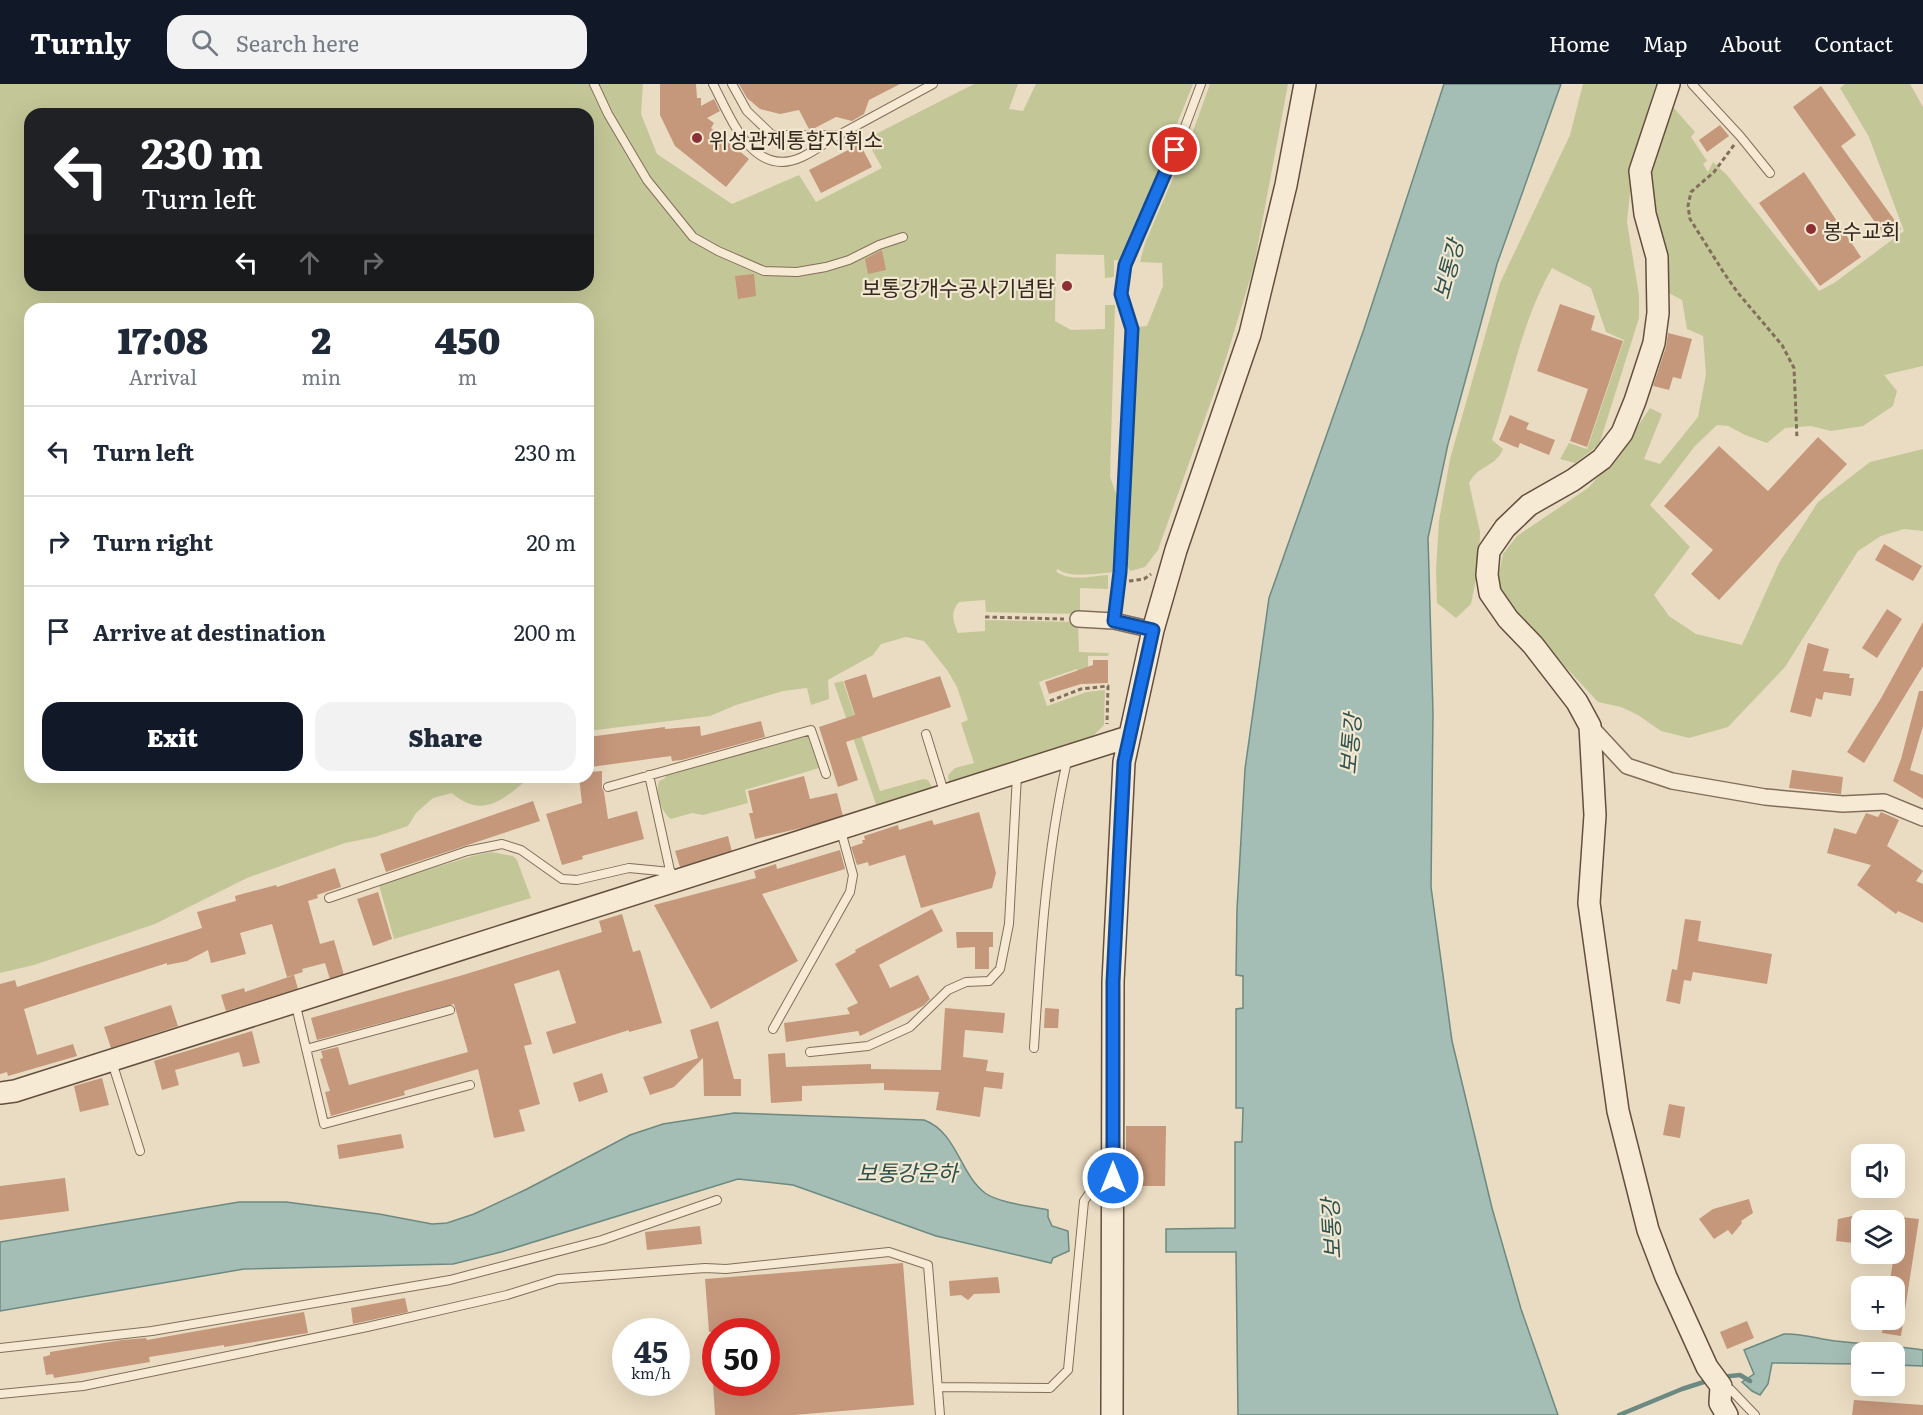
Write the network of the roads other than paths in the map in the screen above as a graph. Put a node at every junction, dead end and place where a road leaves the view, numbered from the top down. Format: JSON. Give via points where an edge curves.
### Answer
{"nodes":[{"id":1,"x":594,"y":84,"type":"edge"},
{"id":2,"x":713,"y":84,"type":"edge"},
{"id":3,"x":732,"y":84,"type":"edge"},
{"id":4,"x":933,"y":84,"type":"edge"},
{"id":5,"x":1201,"y":84,"type":"edge"},
{"id":6,"x":1305,"y":84,"type":"edge"},
{"id":7,"x":1669,"y":84,"type":"edge"},
{"id":8,"x":1692,"y":84,"type":"edge"},
{"id":9,"x":839,"y":135,"type":"junction"},
{"id":10,"x":1770,"y":173,"type":"dead end"},
{"id":11,"x":903,"y":237,"type":"dead end"},
{"id":12,"x":1078,"y":619,"type":"road end"},
{"id":13,"x":1114,"y":621,"type":"junction"},
{"id":14,"x":1153,"y":630,"type":"junction"},
{"id":15,"x":1590,"y":726,"type":"junction"},
{"id":16,"x":926,"y":734,"type":"dead end"},
{"id":17,"x":1128,"y":737,"type":"junction"},
{"id":18,"x":1068,"y":756,"type":"junction"},
{"id":19,"x":1017,"y":773,"type":"junction"},
{"id":20,"x":826,"y":774,"type":"dead end"},
{"id":21,"x":649,"y":775,"type":"junction"},
{"id":22,"x":608,"y":787,"type":"dead end"},
{"id":23,"x":945,"y":796,"type":"junction"},
{"id":24,"x":1923,"y":818,"type":"edge"},
{"id":25,"x":841,"y":829,"type":"junction"},
{"id":26,"x":672,"y":878,"type":"junction"},
{"id":27,"x":329,"y":898,"type":"dead end"},
{"id":28,"x":295,"y":1005,"type":"junction"},
{"id":29,"x":450,"y":1010,"type":"dead end"},
{"id":30,"x":773,"y":1029,"type":"dead end"},
{"id":31,"x":306,"y":1048,"type":"junction"},
{"id":32,"x":1034,"y":1048,"type":"dead end"},
{"id":33,"x":810,"y":1052,"type":"dead end"},
{"id":34,"x":111,"y":1061,"type":"junction"},
{"id":35,"x":470,"y":1085,"type":"dead end"},
{"id":36,"x":0,"y":1093,"type":"edge"},
{"id":37,"x":140,"y":1151,"type":"dead end"},
{"id":38,"x":1114,"y":1157,"type":"junction"},
{"id":39,"x":717,"y":1200,"type":"dead end"},
{"id":40,"x":0,"y":1348,"type":"edge"},
{"id":41,"x":1717,"y":1382,"type":"junction"},
{"id":42,"x":938,"y":1387,"type":"junction"},
{"id":43,"x":0,"y":1394,"type":"edge"},
{"id":44,"x":940,"y":1415,"type":"edge"},
{"id":45,"x":1112,"y":1415,"type":"edge"},
{"id":46,"x":1726,"y":1415,"type":"edge"},
{"id":47,"x":1755,"y":1415,"type":"edge"}],
"edges":[{"from":1,"to":11,"type":"lane","via":[[647,180],[693,237],[718,251],[764,271],[797,272],[849,260]]},
{"from":2,"to":9,"type":"lane","via":[[744,140],[773,163],[801,158]]},
{"from":3,"to":9,"type":"lane","via":[[747,111],[772,135]]},
{"from":4,"to":9,"type":"lane"},
{"from":5,"to":13,"type":"lane","via":[[1125,265],[1121,294],[1132,329]]},
{"from":6,"to":14,"type":"street","via":[[1282,206],[1250,334],[1176,550]]},
{"from":7,"to":15,"type":"street","via":[[1641,171],[1645,214],[1657,257],[1658,313],[1654,343],[1635,401],[1622,433],[1602,459],[1529,505],[1505,528],[1489,551],[1490,593],[1577,702]]},
{"from":8,"to":10,"type":"lane"},
{"from":12,"to":13,"type":"street"},
{"from":13,"to":14,"type":"street"},
{"from":14,"to":17,"type":"street"},
{"from":15,"to":24,"type":"street","via":[[1627,766],[1672,782],[1765,797],[1843,804],[1884,802]]},
{"from":15,"to":41,"type":"street","via":[[1595,815],[1590,903],[1618,1111],[1648,1230],[1666,1277]]},
{"from":16,"to":23,"type":"lane"},
{"from":17,"to":18,"type":"street"},
{"from":17,"to":38,"type":"street","via":[[1113,982]]},
{"from":18,"to":19,"type":"street"},
{"from":18,"to":32,"type":"lane","via":[[1057,804]]},
{"from":19,"to":23,"type":"street"},
{"from":19,"to":33,"type":"lane","via":[[1009,924],[1000,969],[989,981],[966,982],[948,990],[910,1027],[868,1046]]},
{"from":20,"to":21,"type":"lane","via":[[811,730]]},
{"from":21,"to":22,"type":"lane"},
{"from":21,"to":26,"type":"lane"},
{"from":23,"to":25,"type":"street"},
{"from":25,"to":26,"type":"street"},
{"from":25,"to":30,"type":"lane","via":[[854,875],[850,891]]},
{"from":26,"to":27,"type":"lane","via":[[629,868],[577,880],[561,879],[521,850],[502,843]]},
{"from":26,"to":28,"type":"street"},
{"from":28,"to":31,"type":"lane"},
{"from":28,"to":34,"type":"street"},
{"from":29,"to":31,"type":"lane"},
{"from":31,"to":35,"type":"lane","via":[[324,1124]]},
{"from":34,"to":36,"type":"street"},
{"from":34,"to":37,"type":"lane"},
{"from":38,"to":42,"type":"lane","via":[[1084,1200],[1068,1370],[1050,1388]]},
{"from":38,"to":45,"type":"street"},
{"from":39,"to":40,"type":"lane","via":[[602,1240],[450,1280],[152,1331]]},
{"from":41,"to":46,"type":"street"},
{"from":41,"to":47,"type":"lane","via":[[1730,1389]]},
{"from":42,"to":43,"type":"lane","via":[[928,1265],[889,1252],[726,1269],[558,1279],[507,1295],[94,1384]]},
{"from":42,"to":44,"type":"lane"}]}
